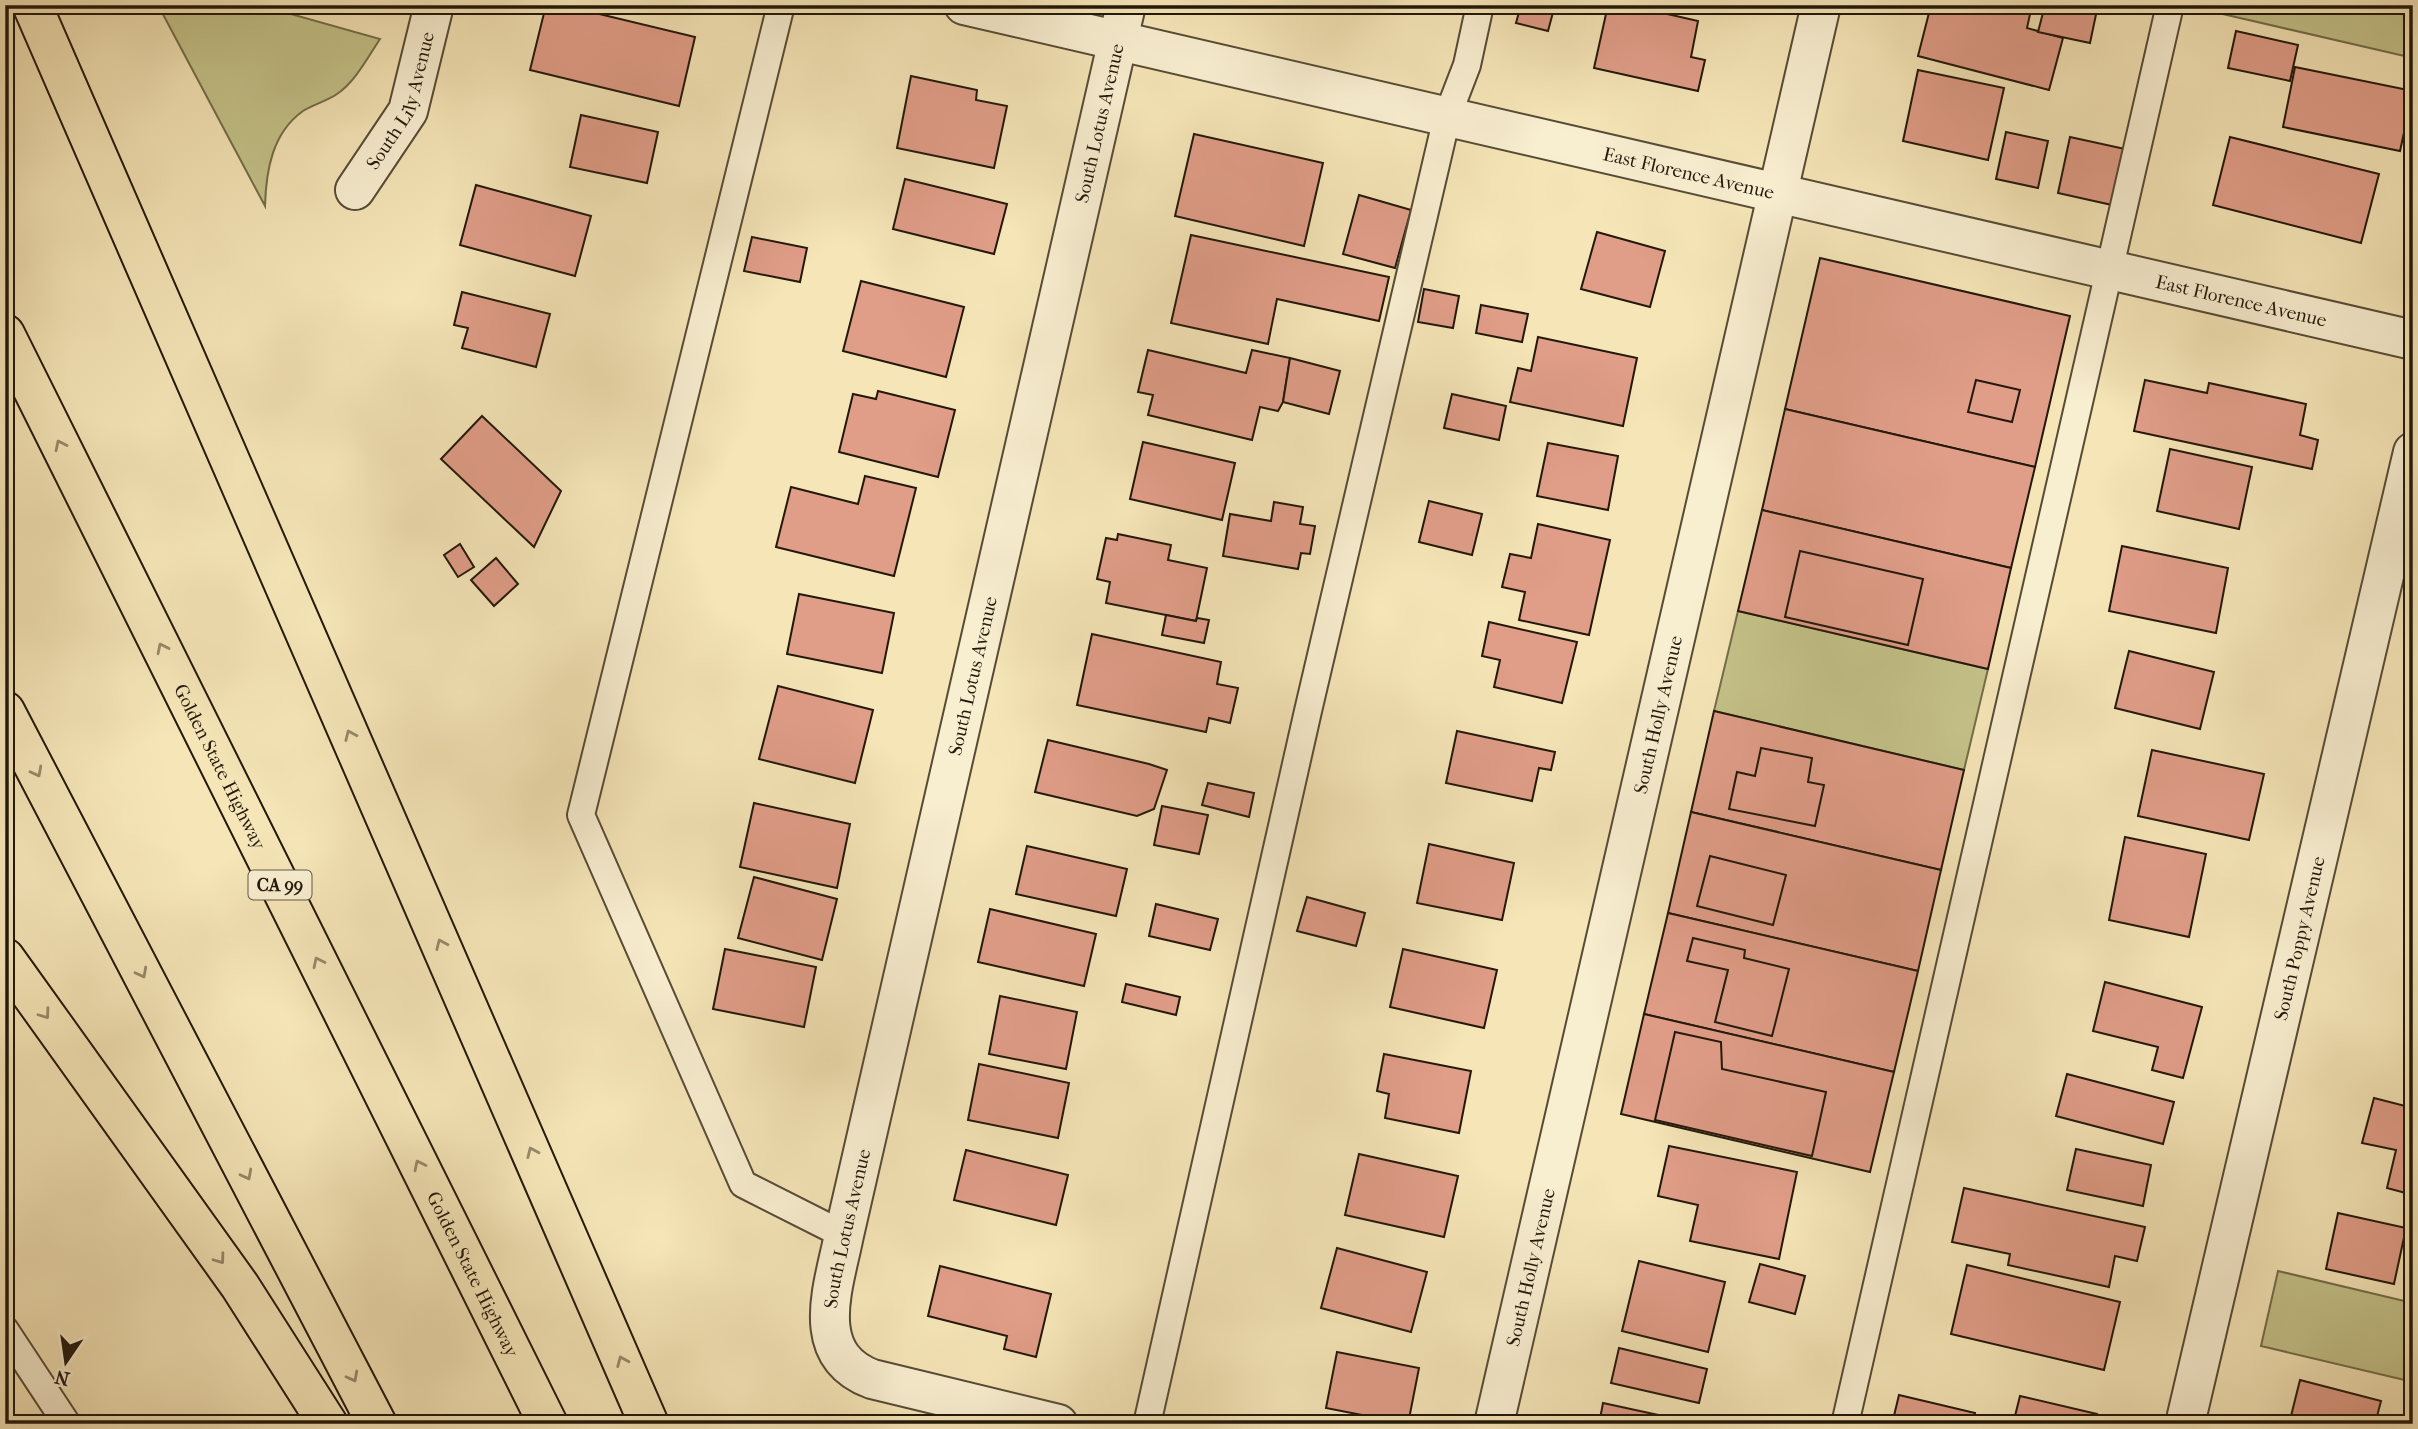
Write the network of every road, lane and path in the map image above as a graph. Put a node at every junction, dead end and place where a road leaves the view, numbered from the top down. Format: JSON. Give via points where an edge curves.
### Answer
{"nodes":[{"id":1,"x":32,"y":5,"type":"edge"},
{"id":2,"x":434,"y":5,"type":"edge"},
{"id":3,"x":781,"y":5,"type":"edge"},
{"id":4,"x":964,"y":5,"type":"edge"},
{"id":5,"x":1480,"y":5,"type":"edge"},
{"id":6,"x":1821,"y":5,"type":"edge"},
{"id":7,"x":2170,"y":5,"type":"edge"},
{"id":8,"x":1122,"y":23,"type":"edge"},
{"id":9,"x":1447,"y":117,"type":"junction"},
{"id":10,"x":355,"y":190,"type":"dead end"},
{"id":11,"x":1777,"y":193,"type":"junction"},
{"id":12,"x":2109,"y":270,"type":"junction"},
{"id":13,"x":5,"y":334,"type":"edge"},
{"id":14,"x":2413,"y":340,"type":"edge"},
{"id":15,"x":2413,"y":452,"type":"edge"},
{"id":16,"x":5,"y":711,"type":"edge"},
{"id":17,"x":5,"y":958,"type":"edge"},
{"id":18,"x":844,"y":1235,"type":"junction"},
{"id":19,"x":5,"y":1330,"type":"edge"},
{"id":20,"x":67,"y":1424,"type":"edge"},
{"id":21,"x":328,"y":1424,"type":"edge"},
{"id":22,"x":377,"y":1424,"type":"edge"},
{"id":23,"x":548,"y":1424,"type":"edge"},
{"id":24,"x":649,"y":1424,"type":"edge"},
{"id":25,"x":1058,"y":1424,"type":"edge"},
{"id":26,"x":1147,"y":1424,"type":"edge"},
{"id":27,"x":1494,"y":1424,"type":"edge"},
{"id":28,"x":1845,"y":1424,"type":"edge"},
{"id":29,"x":2185,"y":1424,"type":"edge"}],
"edges":[{"from":24,"to":1,"type":"highway","one_way":true},
{"from":2,"to":10,"type":"street","name":"South Lily Avenue","via":[[408,111]]},
{"from":3,"to":18,"type":"lane","via":[[581,815],[743,1184]]},
{"from":4,"to":8,"type":"street","name":"East Florence Avenue"},
{"from":5,"to":9,"type":"lane","via":[[1466,65]]},
{"from":6,"to":11,"type":"street","name":"South Holly Avenue"},
{"from":7,"to":12,"type":"lane"},
{"from":8,"to":9,"type":"street","name":"East Florence Avenue"},
{"from":8,"to":18,"type":"street","name":"South Lotus Avenue"},
{"from":9,"to":11,"type":"street","name":"East Florence Avenue"},
{"from":9,"to":26,"type":"lane"},
{"from":11,"to":12,"type":"street","name":"East Florence Avenue"},
{"from":11,"to":27,"type":"street","name":"South Holly Avenue"},
{"from":12,"to":14,"type":"street","name":"East Florence Avenue"},
{"from":12,"to":28,"type":"lane"},
{"from":23,"to":13,"type":"highway","name":"Golden State Highway","number":"CA 99","one_way":true},
{"from":15,"to":29,"type":"street","name":"South Poppy Avenue"},
{"from":16,"to":22,"type":"highway","one_way":true},
{"from":17,"to":21,"type":"highway","one_way":true,"via":[[240,1286]]},
{"from":18,"to":25,"type":"street","name":"South Lotus Avenue","via":[[829,1313],[830,1331],[835,1347],[857,1373]]},
{"from":19,"to":20,"type":"lane"}]}
